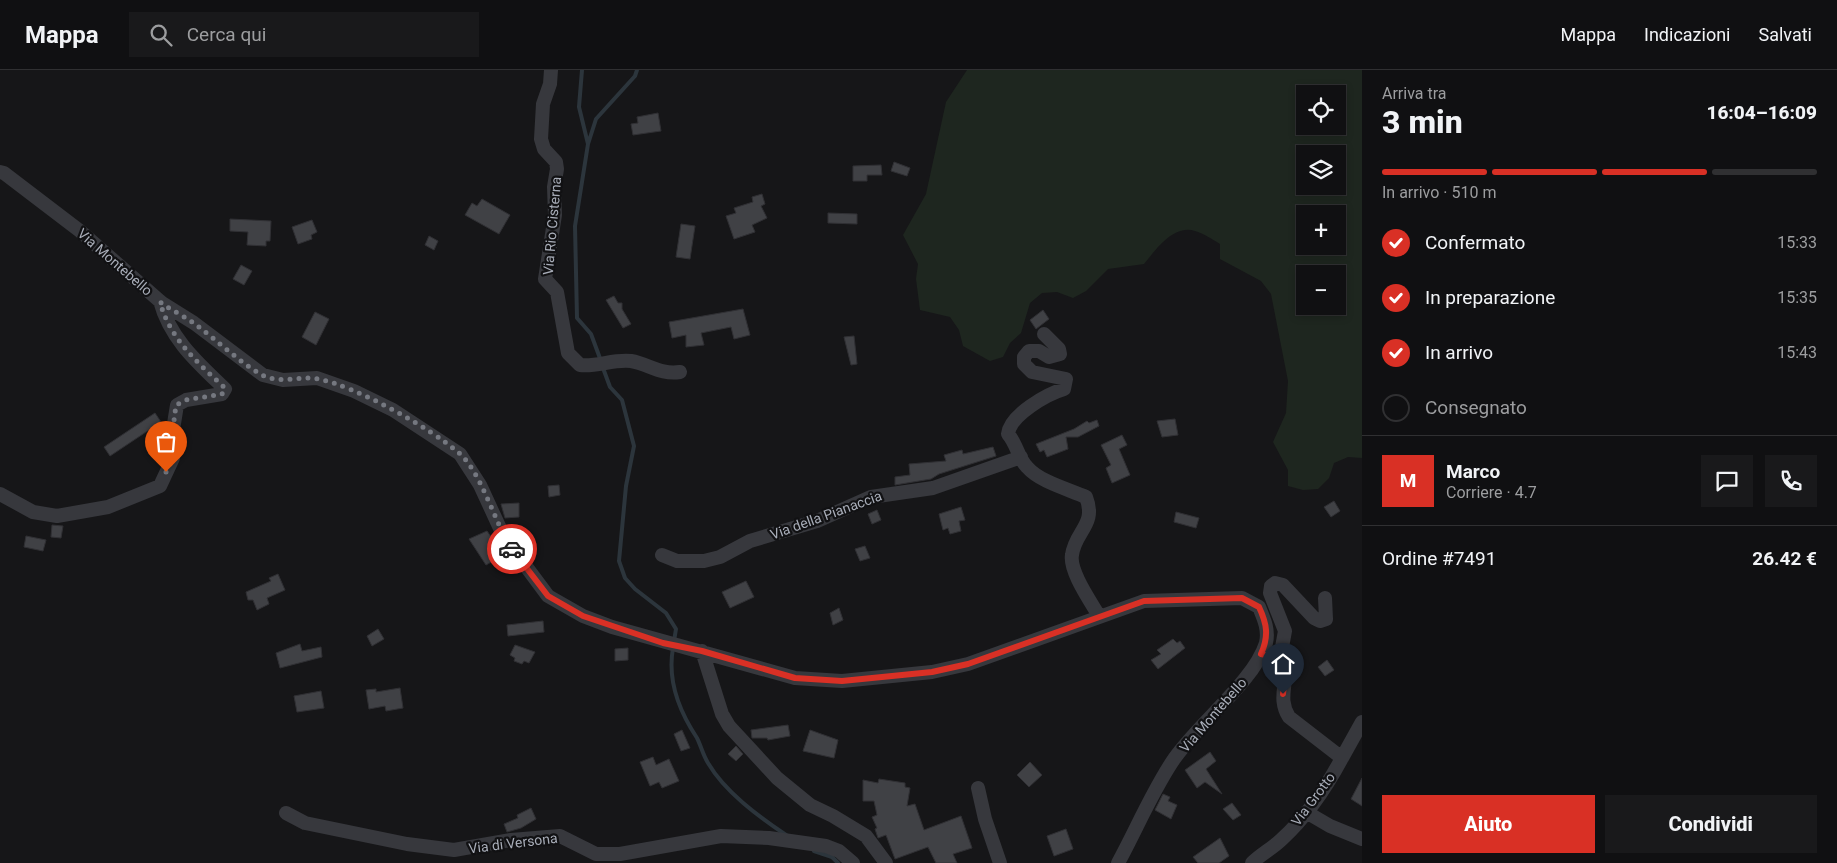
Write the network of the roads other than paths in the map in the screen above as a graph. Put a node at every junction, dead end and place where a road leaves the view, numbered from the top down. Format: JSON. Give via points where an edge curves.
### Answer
{"nodes":[{"id":1,"x":551,"y":70,"type":"edge"},
{"id":2,"x":0,"y":172,"type":"edge"},
{"id":3,"x":160,"y":302,"type":"junction"},
{"id":4,"x":1044,"y":334,"type":"dead end"},
{"id":5,"x":680,"y":372,"type":"dead end"},
{"id":6,"x":1021,"y":457,"type":"junction"},
{"id":7,"x":0,"y":494,"type":"edge"},
{"id":8,"x":662,"y":555,"type":"dead end"},
{"id":9,"x":1325,"y":598,"type":"dead end"},
{"id":10,"x":1098,"y":616,"type":"junction"},
{"id":11,"x":702,"y":651,"type":"junction"},
{"id":12,"x":1261,"y":654,"type":"junction"},
{"id":13,"x":1280,"y":658,"type":"junction"},
{"id":14,"x":1362,"y":722,"type":"edge"},
{"id":15,"x":1342,"y":758,"type":"junction"},
{"id":16,"x":978,"y":788,"type":"dead end"},
{"id":17,"x":1306,"y":812,"type":"junction"},
{"id":18,"x":286,"y":813,"type":"dead end"},
{"id":19,"x":1362,"y":839,"type":"edge"},
{"id":20,"x":853,"y":863,"type":"edge"},
{"id":21,"x":886,"y":863,"type":"edge"},
{"id":22,"x":1000,"y":863,"type":"edge"},
{"id":23,"x":1118,"y":863,"type":"edge"},
{"id":24,"x":1252,"y":863,"type":"edge"}],
"edges":[{"from":1,"to":5,"type":"street","name":"Via Rio Cisterna","via":[[541,139],[557,169],[555,215],[545,279],[557,292],[568,353],[580,365],[634,362],[659,372]]},
{"from":2,"to":3,"type":"street","name":"Via Montebello","via":[[48,205]]},
{"from":3,"to":7,"type":"street","via":[[188,353],[225,388],[222,394],[186,400],[176,405],[173,458],[160,486],[108,507],[56,516],[33,512]]},
{"from":3,"to":11,"type":"street","name":"Via Montebello","via":[[194,323],[263,375],[283,380],[318,378],[354,391],[393,410],[460,454],[480,484],[504,537],[548,596],[590,618],[663,643]]},
{"from":4,"to":6,"type":"street","via":[[1060,354],[1049,357],[1039,351],[1029,351],[1024,356],[1024,364],[1032,372],[1066,379],[1066,383],[1064,389],[1040,398],[1008,428]]},
{"from":6,"to":8,"type":"street","name":"Via della Pianaccia","via":[[933,488],[871,497],[817,521],[750,541],[704,562],[677,561]]},
{"from":6,"to":10,"type":"street","via":[[1027,467],[1042,478],[1086,497],[1090,507],[1089,520],[1072,555],[1073,567]]},
{"from":9,"to":13,"type":"street","via":[[1326,619],[1320,621],[1283,584],[1271,586],[1270,593],[1285,631]]},
{"from":10,"to":11,"type":"street","name":"Via Montebello","via":[[968,664],[932,672],[842,681],[795,678]]},
{"from":10,"to":12,"type":"street","name":"Via Montebello","via":[[1144,601],[1242,598],[1259,607],[1266,624],[1267,635]]},
{"from":11,"to":21,"type":"street","via":[[722,714],[730,726],[777,778],[810,805],[866,836]]},
{"from":12,"to":13,"type":"street"},
{"from":12,"to":23,"type":"street","name":"Via Montebello","via":[[1250,672],[1172,761]]},
{"from":13,"to":15,"type":"street","name":"Via Grotto","via":[[1286,668],[1284,709],[1289,717]]},
{"from":14,"to":15,"type":"street"},
{"from":15,"to":17,"type":"street","name":"Via Grotto"},
{"from":16,"to":22,"type":"street"},
{"from":17,"to":19,"type":"street"},
{"from":17,"to":24,"type":"street","name":"Via Grotto","via":[[1282,839]]},
{"from":18,"to":20,"type":"street","name":"Via di Versona","via":[[305,823],[454,850],[548,836],[569,839],[596,854],[620,854],[721,836],[814,844],[840,851]]}]}
